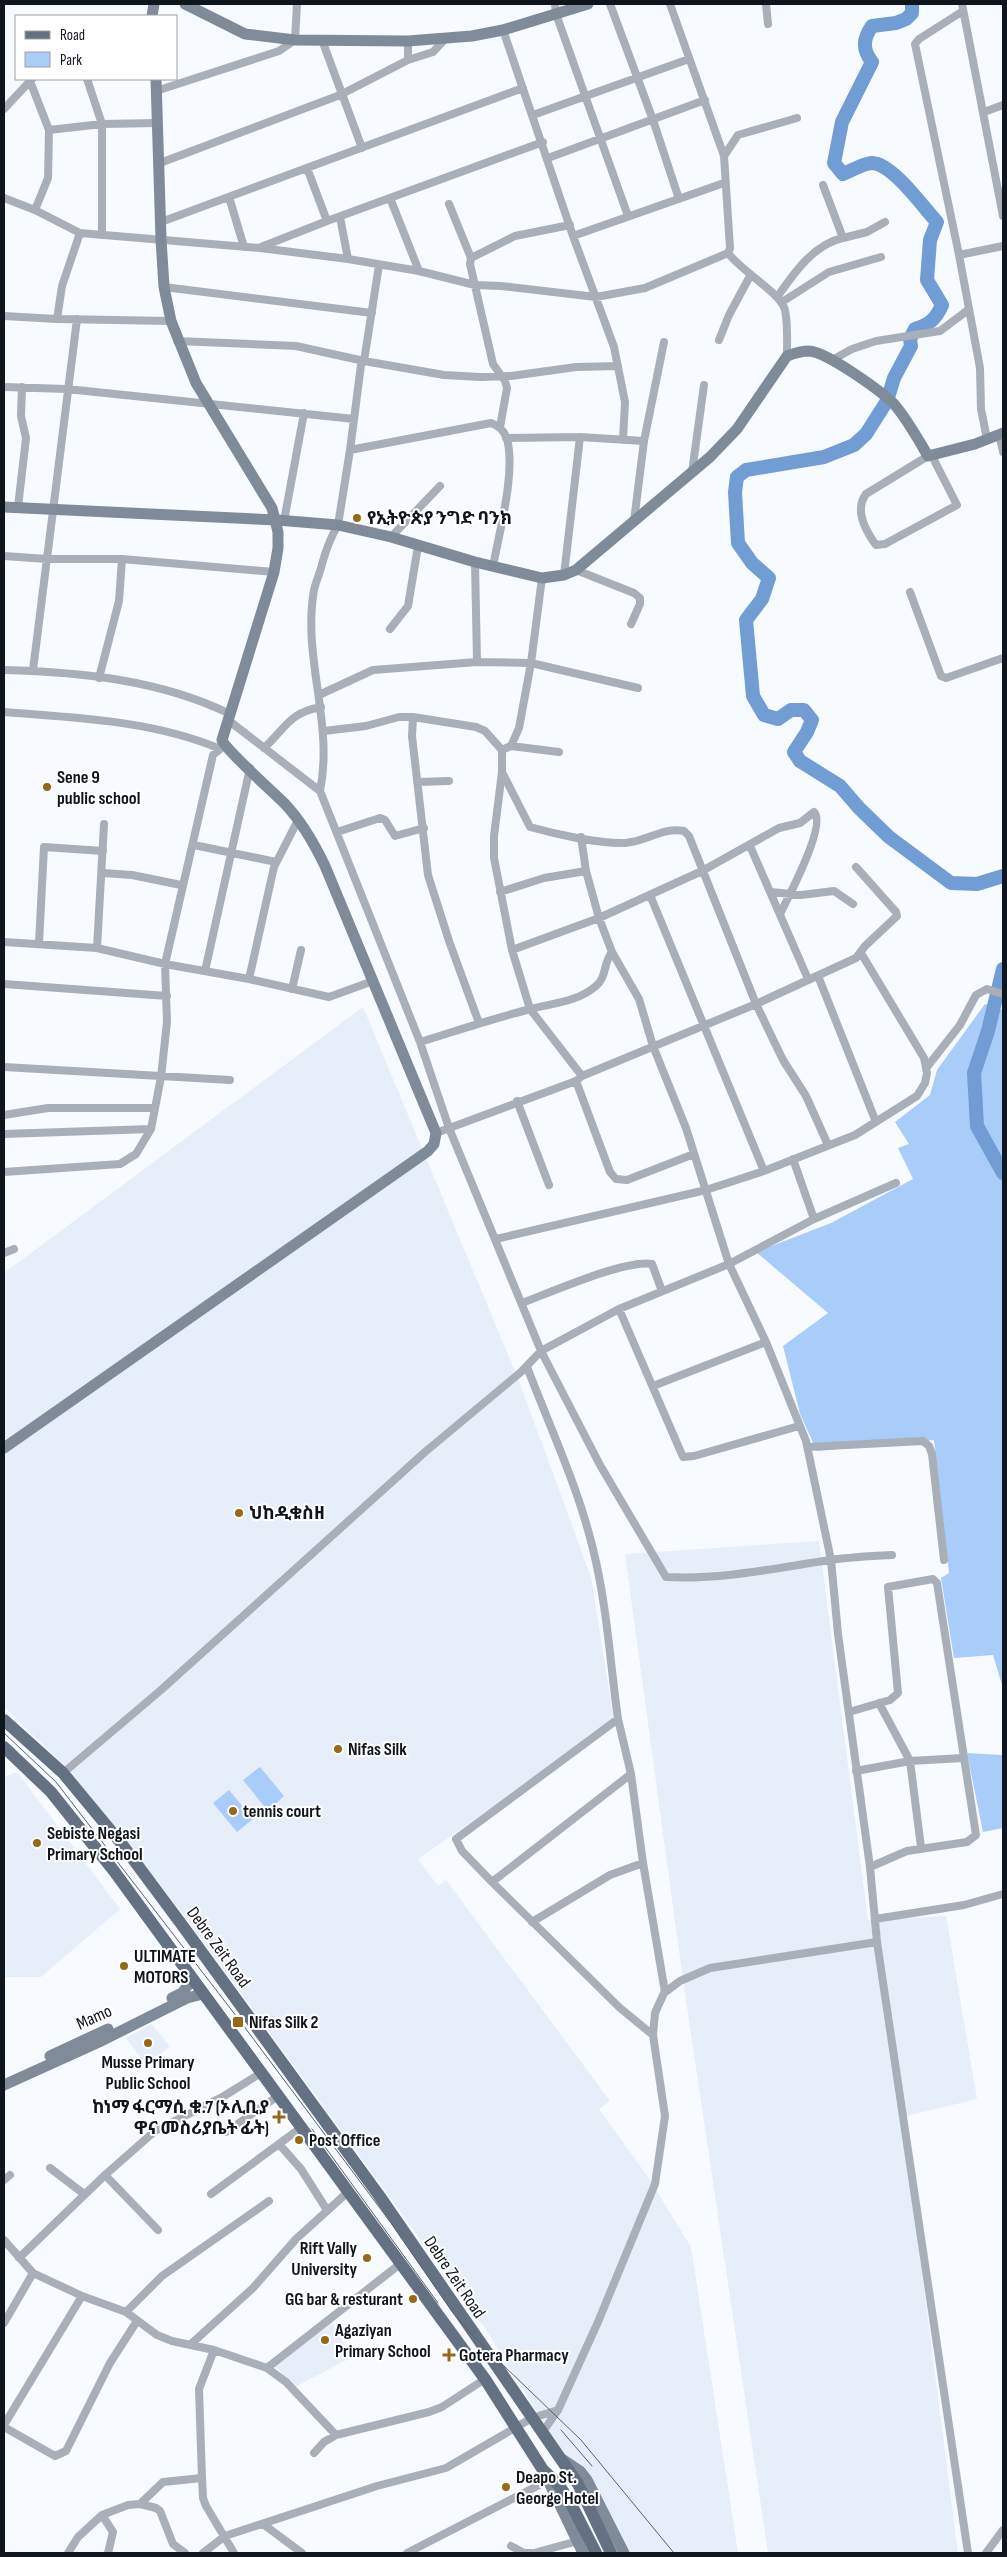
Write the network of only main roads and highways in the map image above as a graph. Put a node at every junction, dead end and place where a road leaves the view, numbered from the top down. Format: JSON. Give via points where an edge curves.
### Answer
{"nodes":[{"id":1,"x":185,"y":4,"type":"edge"},
{"id":2,"x":588,"y":4,"type":"edge"},
{"id":3,"x":556,"y":9,"type":"edge"},
{"id":4,"x":156,"y":80,"type":"edge"},
{"id":5,"x":1001,"y":433,"type":"edge"},
{"id":6,"x":4,"y":506,"type":"edge"},
{"id":7,"x":281,"y":521,"type":"junction"},
{"id":8,"x":4,"y":1448,"type":"edge"},
{"id":9,"x":4,"y":1720,"type":"edge"},
{"id":10,"x":4,"y":1747,"type":"edge"},
{"id":11,"x":192,"y":1980,"type":"junction"},
{"id":12,"x":203,"y":1994,"type":"junction"},
{"id":13,"x":97,"y":2039,"type":"junction"},
{"id":14,"x":4,"y":2077,"type":"edge"},
{"id":15,"x":4,"y":2085,"type":"edge"},
{"id":16,"x":559,"y":2457,"type":"junction"},
{"id":17,"x":546,"y":2475,"type":"junction"},
{"id":18,"x":583,"y":2553,"type":"edge"},
{"id":19,"x":596,"y":2553,"type":"edge"},
{"id":20,"x":611,"y":2553,"type":"edge"},
{"id":21,"x":624,"y":2553,"type":"edge"}],
"edges":[{"from":1,"to":3,"type":"main road","via":[[235,30],[295,40],[446,38],[503,30]]},
{"from":2,"to":3,"type":"main road"},
{"from":4,"to":7,"type":"main road","via":[[160,239],[171,321],[189,369]]},
{"from":5,"to":7,"type":"main road","via":[[930,456],[894,405],[880,393],[832,360],[811,351],[797,352],[787,356],[737,429],[692,472],[576,570],[564,576],[542,578],[390,537],[338,526]]},
{"from":6,"to":7,"type":"main road"},
{"from":7,"to":8,"type":"main road","via":[[274,572],[221,747],[250,768],[298,820],[325,866],[436,1133],[434,1144]]},
{"from":9,"to":16,"type":"main road","name":"Debre Zeit Road","via":[[63,1773],[143,1872],[372,2186]]},
{"from":10,"to":11,"type":"main road","name":"Debre Zeit Road","via":[[72,1816]]},
{"from":11,"to":12,"type":"main road","name":"Debre Zeit Road"},
{"from":11,"to":13,"type":"main road","name":"Mamo","via":[[182,1993]]},
{"from":12,"to":13,"type":"main road"},
{"from":12,"to":17,"type":"main road","name":"Debre Zeit Road","via":[[485,2379]]},
{"from":13,"to":14,"type":"main road","name":"Mamo"},
{"from":13,"to":15,"type":"main road"},
{"from":16,"to":20,"type":"main road","name":"Debre Zeit Road","via":[[593,2511]]},
{"from":16,"to":21,"type":"main road","via":[[580,2471],[587,2480]]},
{"from":17,"to":18,"type":"main road","name":"Debre Zeit Road"},
{"from":17,"to":19,"type":"main road","via":[[559,2485]]}]}
